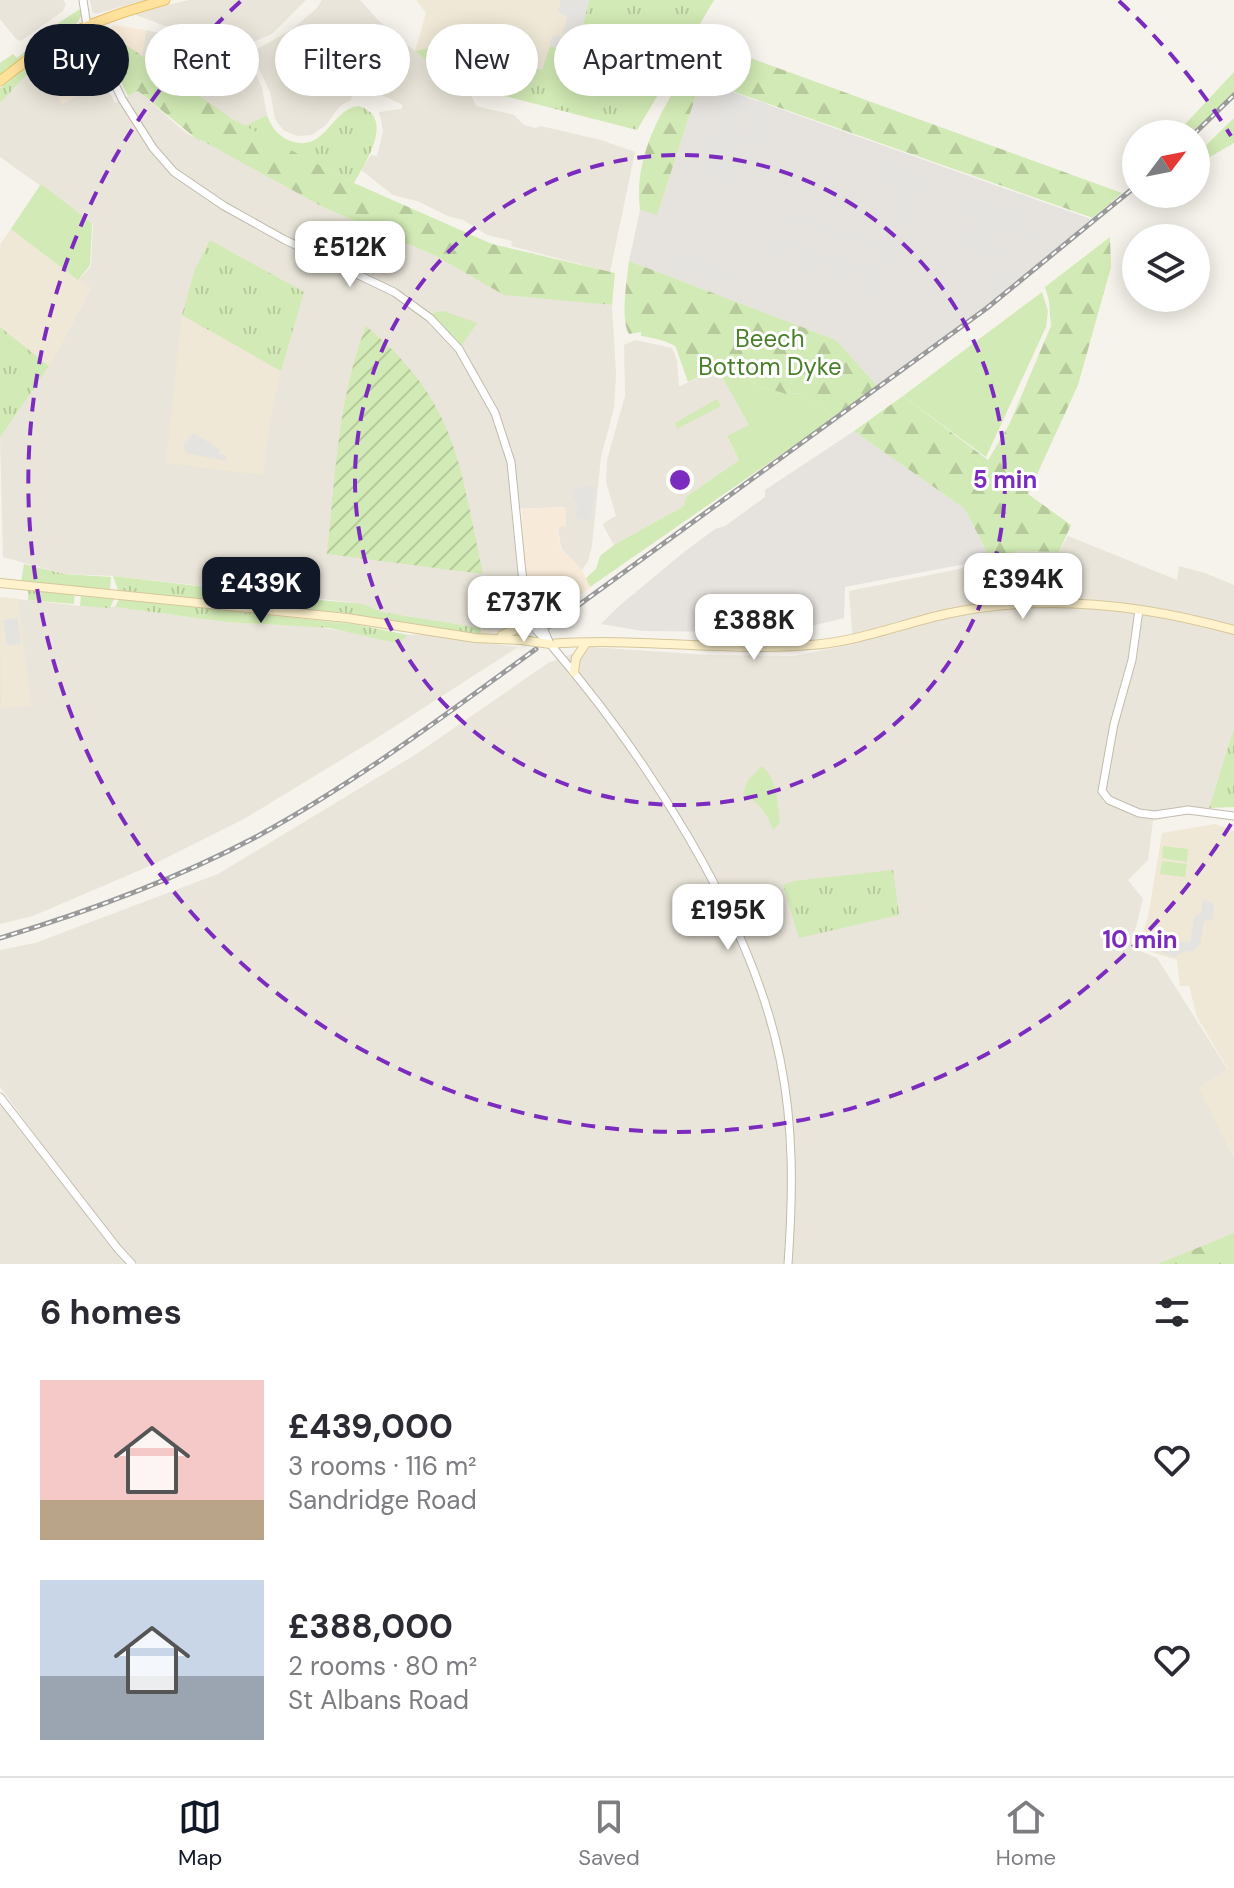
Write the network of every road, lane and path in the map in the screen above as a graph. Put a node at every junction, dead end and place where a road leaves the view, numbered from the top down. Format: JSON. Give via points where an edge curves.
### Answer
{"nodes":[{"id":1,"x":83,"y":0,"type":"edge"},
{"id":2,"x":165,"y":0,"type":"edge"},
{"id":3,"x":87,"y":24,"type":"edge"},
{"id":4,"x":92,"y":24,"type":"edge"},
{"id":5,"x":24,"y":64,"type":"edge"},
{"id":6,"x":0,"y":81,"type":"edge"},
{"id":7,"x":121,"y":96,"type":"edge"},
{"id":8,"x":0,"y":583,"type":"edge"},
{"id":9,"x":1139,"y":610,"type":"junction"},
{"id":10,"x":533,"y":612,"type":"junction"},
{"id":11,"x":1234,"y":630,"type":"edge"},
{"id":12,"x":493,"y":638,"type":"junction"},
{"id":13,"x":586,"y":643,"type":"junction"},
{"id":14,"x":553,"y":645,"type":"junction"},
{"id":15,"x":574,"y":672,"type":"junction"},
{"id":16,"x":1234,"y":816,"type":"edge"},
{"id":17,"x":0,"y":1097,"type":"edge"},
{"id":18,"x":132,"y":1264,"type":"edge"},
{"id":19,"x":788,"y":1264,"type":"edge"}],
"edges":[{"from":1,"to":3,"type":"street"},
{"from":2,"to":4,"type":"main road"},
{"from":5,"to":6,"type":"main road"},
{"from":7,"to":10,"type":"street","via":[[133,121],[174,172],[285,240],[394,292],[430,318],[459,349],[504,437],[515,487],[522,573]]},
{"from":8,"to":12,"type":"main road"},
{"from":9,"to":11,"type":"main road"},
{"from":9,"to":13,"type":"main road","via":[[1066,603],[971,609],[811,645]]},
{"from":9,"to":16,"type":"street","via":[[1102,791],[1109,800],[1139,813],[1188,810]]},
{"from":10,"to":12,"type":"main road","via":[[517,629]]},
{"from":10,"to":14,"type":"street","bridge":true},
{"from":12,"to":14,"type":"main road","bridge":true},
{"from":13,"to":14,"type":"main road"},
{"from":13,"to":15,"type":"main road"},
{"from":14,"to":15,"type":"street"},
{"from":15,"to":19,"type":"street","via":[[681,824],[734,925],[760,991],[788,1104],[793,1201]]},
{"from":17,"to":18,"type":"street"}]}
